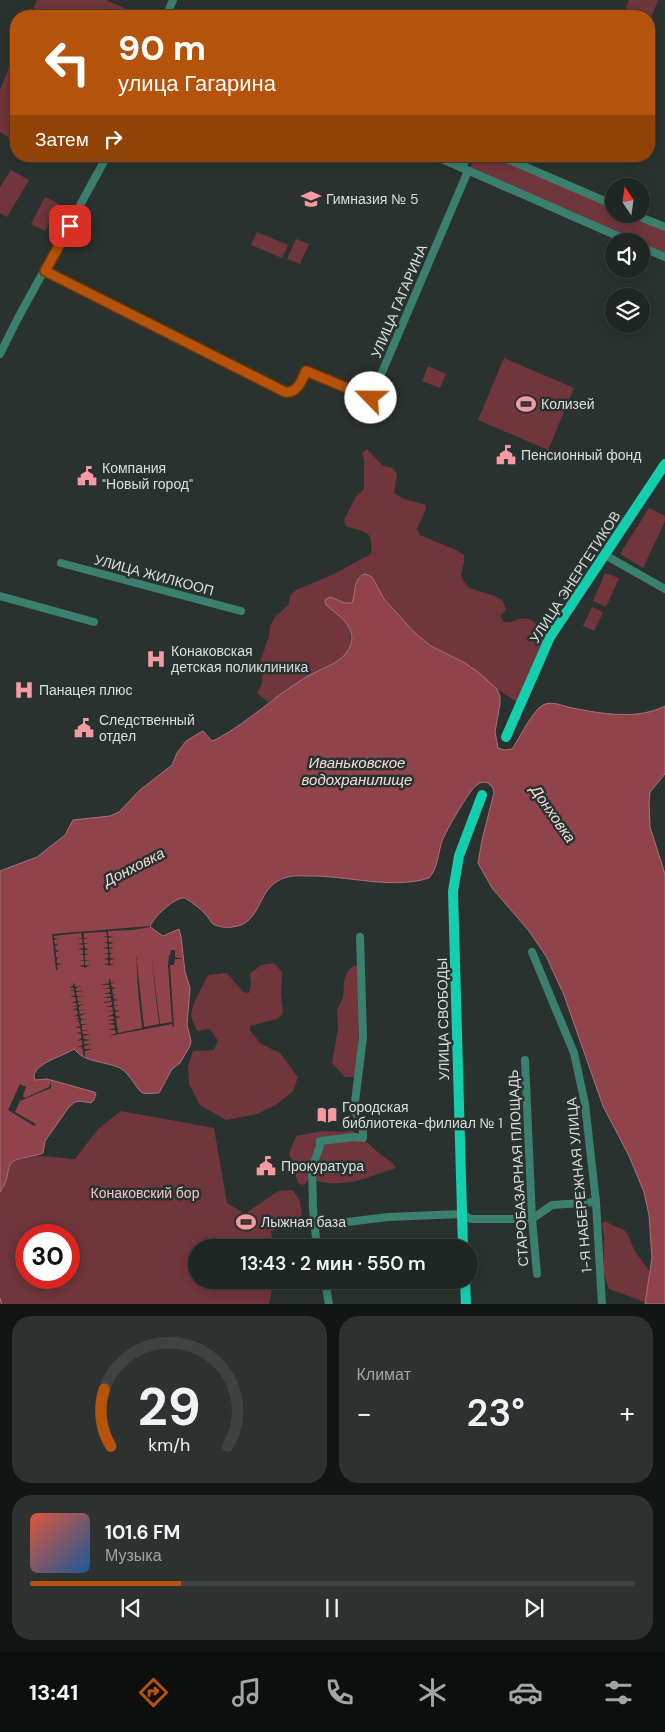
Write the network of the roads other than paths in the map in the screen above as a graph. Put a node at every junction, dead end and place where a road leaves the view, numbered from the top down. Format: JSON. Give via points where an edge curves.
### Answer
{"nodes":[{"id":1,"x":104,"y":162,"type":"edge"},
{"id":2,"x":448,"y":162,"type":"edge"},
{"id":3,"x":466,"y":162,"type":"edge"},
{"id":4,"x":514,"y":162,"type":"edge"},
{"id":5,"x":465,"y":170,"type":"junction"},
{"id":6,"x":605,"y":201,"type":"edge"},
{"id":7,"x":650,"y":221,"type":"edge"},
{"id":8,"x":665,"y":227,"type":"edge"},
{"id":9,"x":611,"y":233,"type":"edge"},
{"id":10,"x":650,"y":251,"type":"edge"},
{"id":11,"x":665,"y":257,"type":"edge"},
{"id":12,"x":45,"y":271,"type":"junction"},
{"id":13,"x":0,"y":354,"type":"edge"},
{"id":14,"x":665,"y":464,"type":"edge"},
{"id":15,"x":605,"y":555,"type":"junction"},
{"id":16,"x":61,"y":563,"type":"dead end"},
{"id":17,"x":665,"y":588,"type":"edge"},
{"id":18,"x":0,"y":596,"type":"edge"},
{"id":19,"x":241,"y":611,"type":"dead end"},
{"id":20,"x":94,"y":622,"type":"dead end"},
{"id":21,"x":506,"y":737,"type":"dead end"},
{"id":22,"x":482,"y":795,"type":"dead end"},
{"id":23,"x":360,"y":937,"type":"dead end"},
{"id":24,"x":532,"y":952,"type":"dead end"},
{"id":25,"x":525,"y":1060,"type":"dead end"},
{"id":26,"x":596,"y":1202,"type":"junction"},
{"id":27,"x":462,"y":1214,"type":"junction"},
{"id":28,"x":532,"y":1220,"type":"junction"},
{"id":29,"x":314,"y":1226,"type":"junction"},
{"id":30,"x":315,"y":1239,"type":"edge"},
{"id":31,"x":463,"y":1239,"type":"edge"},
{"id":32,"x":537,"y":1274,"type":"dead end"},
{"id":33,"x":326,"y":1289,"type":"edge"},
{"id":34,"x":465,"y":1289,"type":"edge"},
{"id":35,"x":329,"y":1304,"type":"edge"},
{"id":36,"x":466,"y":1304,"type":"edge"},
{"id":37,"x":602,"y":1304,"type":"edge"}],
"edges":[{"from":1,"to":12,"type":"street"},
{"from":2,"to":5,"type":"street"},
{"from":3,"to":5,"type":"street"},
{"from":4,"to":6,"type":"street"},
{"from":5,"to":9,"type":"street"},
{"from":5,"to":12,"type":"street","name":"УЛИЦА ГАГАРИНА","via":[[371,398],[306,371],[294,390],[285,392]]},
{"from":7,"to":8,"type":"street"},
{"from":10,"to":11,"type":"street"},
{"from":12,"to":13,"type":"street"},
{"from":14,"to":15,"type":"main road","name":"УЛИЦА ЭНЕРГЕТИКОВ"},
{"from":15,"to":17,"type":"street"},
{"from":15,"to":21,"type":"main road","name":"УЛИЦА ЭНЕРГЕТИКОВ","via":[[550,637]]},
{"from":16,"to":19,"type":"street","name":"УЛИЦА ЖИЛКООП"},
{"from":18,"to":20,"type":"street"},
{"from":22,"to":27,"type":"main road","name":"УЛИЦА СВОБОДЫ","via":[[460,856],[454,891]]},
{"from":23,"to":29,"type":"street","via":[[363,1037],[354,1110],[363,1126],[363,1138],[320,1141],[312,1168]]},
{"from":24,"to":26,"type":"street","name":"1-Я НАБЕРЕЖНАЯ УЛИЦА","via":[[574,1053],[586,1104]]},
{"from":25,"to":28,"type":"street","name":"СТАРОБАЗАРНАЯ ПЛОЩАДЬ"},
{"from":26,"to":28,"type":"street","via":[[552,1205]]},
{"from":26,"to":37,"type":"street","name":"1-Я НАБЕРЕЖНАЯ УЛИЦА"},
{"from":27,"to":28,"type":"street","via":[[471,1219]]},
{"from":27,"to":29,"type":"street"},
{"from":27,"to":31,"type":"main road","name":"УЛИЦА СВОБОДЫ"},
{"from":28,"to":32,"type":"street","name":"СТАРОБАЗАРНАЯ ПЛОЩАДЬ"},
{"from":29,"to":30,"type":"street"},
{"from":33,"to":35,"type":"street"},
{"from":34,"to":36,"type":"main road"}]}
